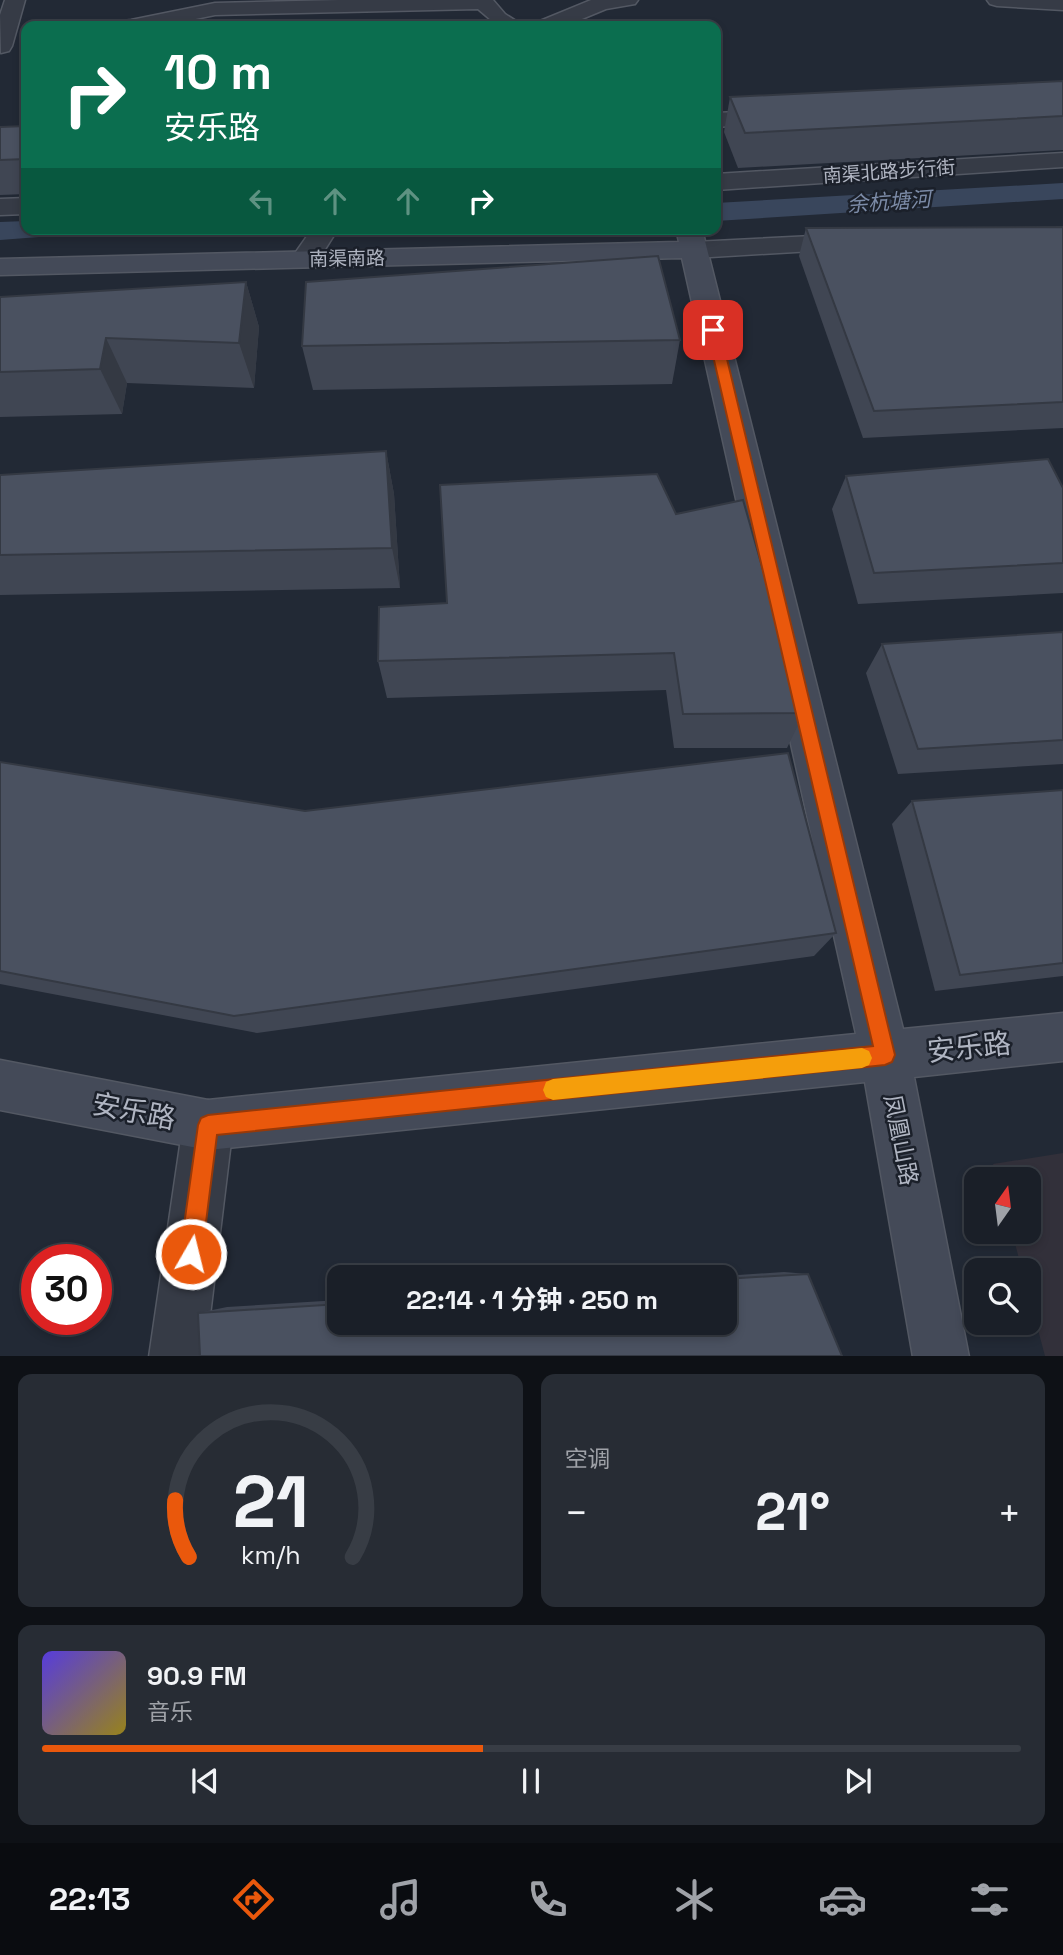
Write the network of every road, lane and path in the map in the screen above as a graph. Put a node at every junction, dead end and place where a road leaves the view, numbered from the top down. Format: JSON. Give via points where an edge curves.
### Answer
{"nodes":[{"id":1,"x":15,"y":0,"type":"edge"},
{"id":2,"x":619,"y":0,"type":"edge"},
{"id":3,"x":628,"y":0,"type":"edge"},
{"id":4,"x":997,"y":0,"type":"edge"},
{"id":5,"x":1063,"y":4,"type":"edge"},
{"id":6,"x":363,"y":16,"type":"edge"},
{"id":7,"x":156,"y":21,"type":"edge"},
{"id":8,"x":504,"y":21,"type":"edge"},
{"id":9,"x":560,"y":21,"type":"edge"},
{"id":10,"x":21,"y":44,"type":"edge"},
{"id":11,"x":1,"y":46,"type":"edge"},
{"id":12,"x":799,"y":116,"type":"edge"},
{"id":13,"x":721,"y":120,"type":"edge"},
{"id":14,"x":1063,"y":160,"type":"edge"},
{"id":15,"x":721,"y":182,"type":"edge"},
{"id":16,"x":21,"y":206,"type":"edge"},
{"id":17,"x":0,"y":207,"type":"edge"},
{"id":18,"x":321,"y":235,"type":"edge"},
{"id":19,"x":692,"y":239,"type":"edge"},
{"id":20,"x":872,"y":242,"type":"edge"},
{"id":21,"x":305,"y":259,"type":"junction"},
{"id":22,"x":0,"y":267,"type":"edge"},
{"id":23,"x":1063,"y":1037,"type":"edge"},
{"id":24,"x":885,"y":1055,"type":"junction"},
{"id":25,"x":0,"y":1086,"type":"edge"},
{"id":26,"x":208,"y":1125,"type":"junction"},
{"id":27,"x":177,"y":1356,"type":"edge"},
{"id":28,"x":941,"y":1356,"type":"edge"}],
"edges":[{"from":1,"to":11,"type":"street"},
{"from":2,"to":3,"type":"street"},
{"from":2,"to":9,"type":"street"},
{"from":4,"to":5,"type":"street"},
{"from":6,"to":7,"type":"street","via":[[215,9]]},
{"from":6,"to":8,"type":"street","via":[[484,3]]},
{"from":10,"to":11,"type":"street"},
{"from":12,"to":13,"type":"street"},
{"from":14,"to":15,"type":"street","name":"南渠北路步行街"},
{"from":16,"to":17,"type":"street"},
{"from":18,"to":21,"type":"street"},
{"from":19,"to":20,"type":"street"},
{"from":19,"to":21,"type":"street","name":"南渠南路"},
{"from":19,"to":24,"type":"street","name":"凤凰山路"},
{"from":21,"to":22,"type":"street","name":"南渠南路"},
{"from":23,"to":24,"type":"street","name":"安乐路"},
{"from":24,"to":26,"type":"street","name":"安乐路"},
{"from":24,"to":28,"type":"street","name":"凤凰山路"},
{"from":25,"to":26,"type":"street","name":"安乐路"},
{"from":26,"to":27,"type":"street"}]}
